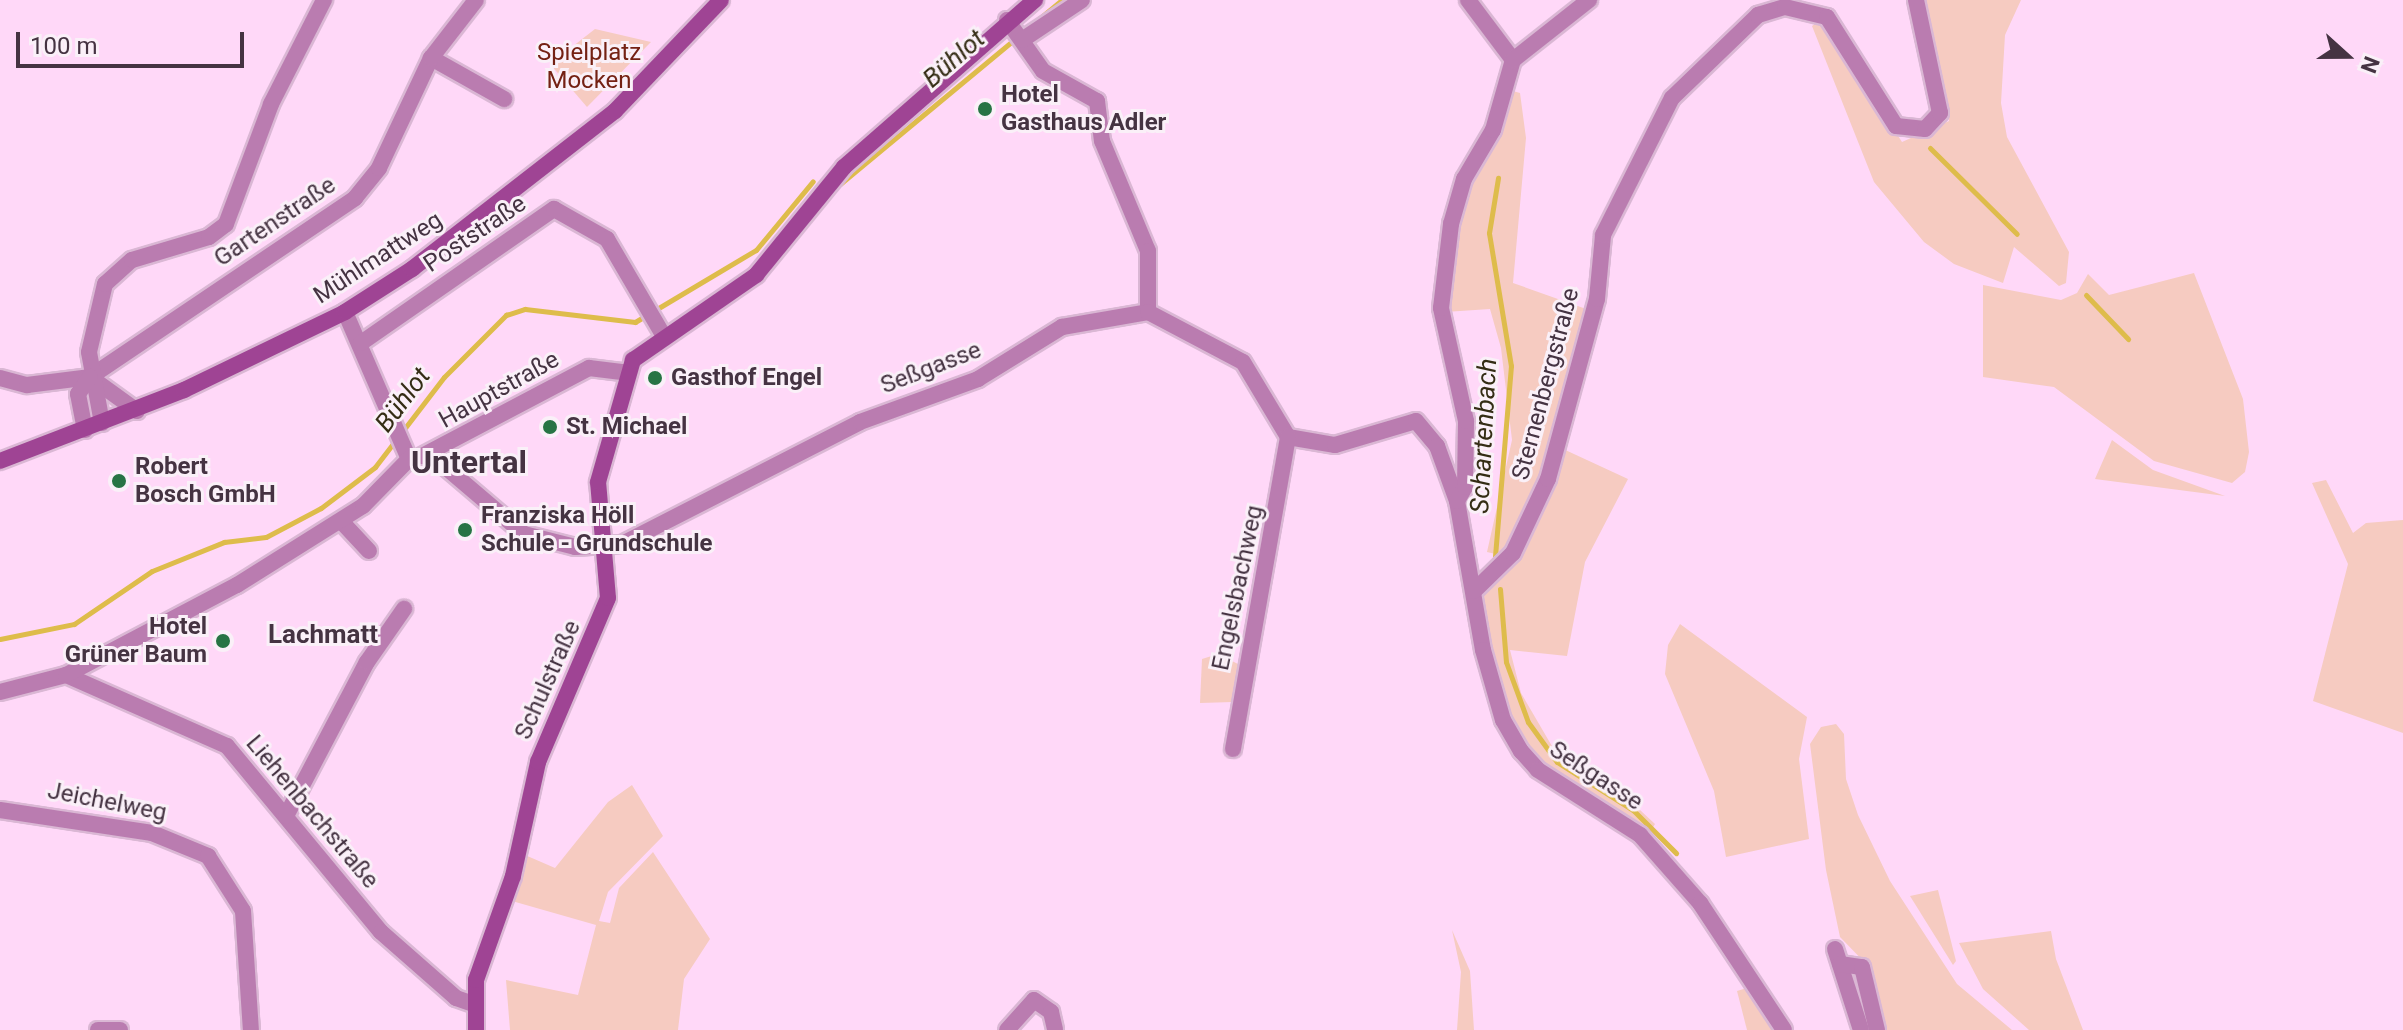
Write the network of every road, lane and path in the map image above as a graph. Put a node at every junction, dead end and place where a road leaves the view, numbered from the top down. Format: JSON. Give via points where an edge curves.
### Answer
{"nodes":[{"id":1,"x":324,"y":0,"type":"edge"},
{"id":2,"x":476,"y":0,"type":"edge"},
{"id":3,"x":721,"y":0,"type":"edge"},
{"id":4,"x":1035,"y":0,"type":"edge"},
{"id":5,"x":1082,"y":0,"type":"edge"},
{"id":6,"x":1468,"y":0,"type":"edge"},
{"id":7,"x":1589,"y":0,"type":"edge"},
{"id":8,"x":1916,"y":0,"type":"edge"},
{"id":9,"x":1014,"y":29,"type":"junction"},
{"id":10,"x":431,"y":58,"type":"junction"},
{"id":11,"x":1513,"y":60,"type":"junction"},
{"id":12,"x":504,"y":99,"type":"dead end"},
{"id":13,"x":345,"y":312,"type":"junction"},
{"id":14,"x":1148,"y":312,"type":"junction"},
{"id":15,"x":660,"y":330,"type":"junction"},
{"id":16,"x":361,"y":343,"type":"junction"},
{"id":17,"x":628,"y":373,"type":"junction"},
{"id":18,"x":90,"y":377,"type":"junction"},
{"id":19,"x":0,"y":378,"type":"edge"},
{"id":20,"x":137,"y":411,"type":"junction"},
{"id":21,"x":102,"y":423,"type":"junction"},
{"id":22,"x":85,"y":430,"type":"junction"},
{"id":23,"x":1288,"y":437,"type":"junction"},
{"id":24,"x":407,"y":454,"type":"junction"},
{"id":25,"x":430,"y":454,"type":"junction"},
{"id":26,"x":0,"y":461,"type":"edge"},
{"id":27,"x":1457,"y":501,"type":"junction"},
{"id":28,"x":341,"y":521,"type":"junction"},
{"id":29,"x":605,"y":547,"type":"junction"},
{"id":30,"x":369,"y":551,"type":"dead end"},
{"id":31,"x":1474,"y":591,"type":"junction"},
{"id":32,"x":404,"y":609,"type":"dead end"},
{"id":33,"x":66,"y":675,"type":"junction"},
{"id":34,"x":0,"y":692,"type":"edge"},
{"id":35,"x":1233,"y":749,"type":"dead end"},
{"id":36,"x":0,"y":810,"type":"edge"},
{"id":37,"x":286,"y":816,"type":"junction"},
{"id":38,"x":473,"y":1004,"type":"junction"},
{"id":39,"x":98,"y":1030,"type":"edge"},
{"id":40,"x":120,"y":1030,"type":"edge"},
{"id":41,"x":251,"y":1030,"type":"edge"},
{"id":42,"x":476,"y":1030,"type":"edge"},
{"id":43,"x":1007,"y":1030,"type":"edge"},
{"id":44,"x":1055,"y":1030,"type":"edge"},
{"id":45,"x":1784,"y":1030,"type":"edge"},
{"id":46,"x":1861,"y":1030,"type":"edge"},
{"id":47,"x":1877,"y":1030,"type":"edge"}],
"edges":[{"from":1,"to":18,"type":"street","via":[[271,104],[226,224],[209,237],[132,260],[105,284],[93,312]]},
{"from":2,"to":10,"type":"street","name":"Gartenstraße"},
{"from":3,"to":13,"type":"street","name":"Mühlmattweg","via":[[615,111],[412,269]]},
{"from":4,"to":9,"type":"street"},
{"from":5,"to":9,"type":"street"},
{"from":6,"to":11,"type":"street"},
{"from":7,"to":11,"type":"street"},
{"from":8,"to":31,"type":"street","name":"Sternenbergstraße","via":[[1940,113],[1925,129],[1908,133],[1896,126],[1827,17],[1785,7],[1758,15],[1672,98],[1603,235],[1597,299],[1548,479],[1513,553]]},
{"from":9,"to":14,"type":"street","via":[[1043,71],[1097,101],[1102,141],[1148,251]]},
{"from":9,"to":15,"type":"street","via":[[844,167],[756,275]]},
{"from":10,"to":12,"type":"street"},
{"from":10,"to":18,"type":"street","name":"Gartenstraße","via":[[379,168],[355,198]]},
{"from":11,"to":27,"type":"street","via":[[1493,130],[1464,179],[1444,268],[1442,327],[1466,421],[1465,487]]},
{"from":13,"to":16,"type":"street"},
{"from":13,"to":20,"type":"street","name":"Mühlmattweg"},
{"from":14,"to":23,"type":"street","via":[[1243,362]]},
{"from":14,"to":29,"type":"street","name":"Seßgasse","via":[[1062,327],[978,379],[860,422]]},
{"from":15,"to":16,"type":"street","name":"Poststraße","via":[[607,239],[554,209]]},
{"from":15,"to":17,"type":"street"},
{"from":16,"to":24,"type":"street"},
{"from":17,"to":25,"type":"street","name":"Hauptstraße","via":[[589,368]]},
{"from":17,"to":29,"type":"street","name":"Schulstraße","via":[[598,482]]},
{"from":18,"to":19,"type":"street","via":[[27,385]]},
{"from":18,"to":20,"type":"street"},
{"from":18,"to":21,"type":"street"},
{"from":18,"to":22,"type":"street","via":[[78,394]]},
{"from":20,"to":21,"type":"street","name":"Mühlmattweg"},
{"from":21,"to":22,"type":"street","name":"Mühlmattweg"},
{"from":22,"to":26,"type":"street","name":"Mühlmattweg"},
{"from":23,"to":27,"type":"street","name":"Seßgasse","via":[[1335,445],[1416,421],[1437,446]]},
{"from":23,"to":35,"type":"street","name":"Engelsbachweg"},
{"from":24,"to":25,"type":"street","name":"Hauptstraße"},
{"from":24,"to":28,"type":"street","via":[[394,481]]},
{"from":25,"to":29,"type":"street","name":"Seßgasse","via":[[502,522],[559,544]]},
{"from":27,"to":31,"type":"street","name":"Seßgasse"},
{"from":28,"to":30,"type":"street"},
{"from":28,"to":33,"type":"street"},
{"from":29,"to":38,"type":"street","name":"Schulstraße","via":[[608,598],[551,721]]},
{"from":31,"to":45,"type":"street","name":"Seßgasse","via":[[1496,695],[1521,751],[1538,770],[1622,817],[1647,843],[1700,903]]},
{"from":32,"to":37,"type":"street","via":[[367,662]]},
{"from":33,"to":34,"type":"street"},
{"from":33,"to":37,"type":"street","name":"Liehenbachstraße","via":[[227,746]]},
{"from":36,"to":41,"type":"street","name":"Jeichelweg","via":[[152,833],[208,856],[243,911]]},
{"from":37,"to":38,"type":"street","name":"Liehenbachstraße","via":[[381,932],[456,998]]},
{"from":38,"to":42,"type":"street"},
{"from":39,"to":40,"type":"street"},
{"from":43,"to":44,"type":"street","via":[[1034,1000],[1051,1012]]},
{"from":46,"to":47,"type":"street","via":[[1837,956],[1862,967]]}]}
